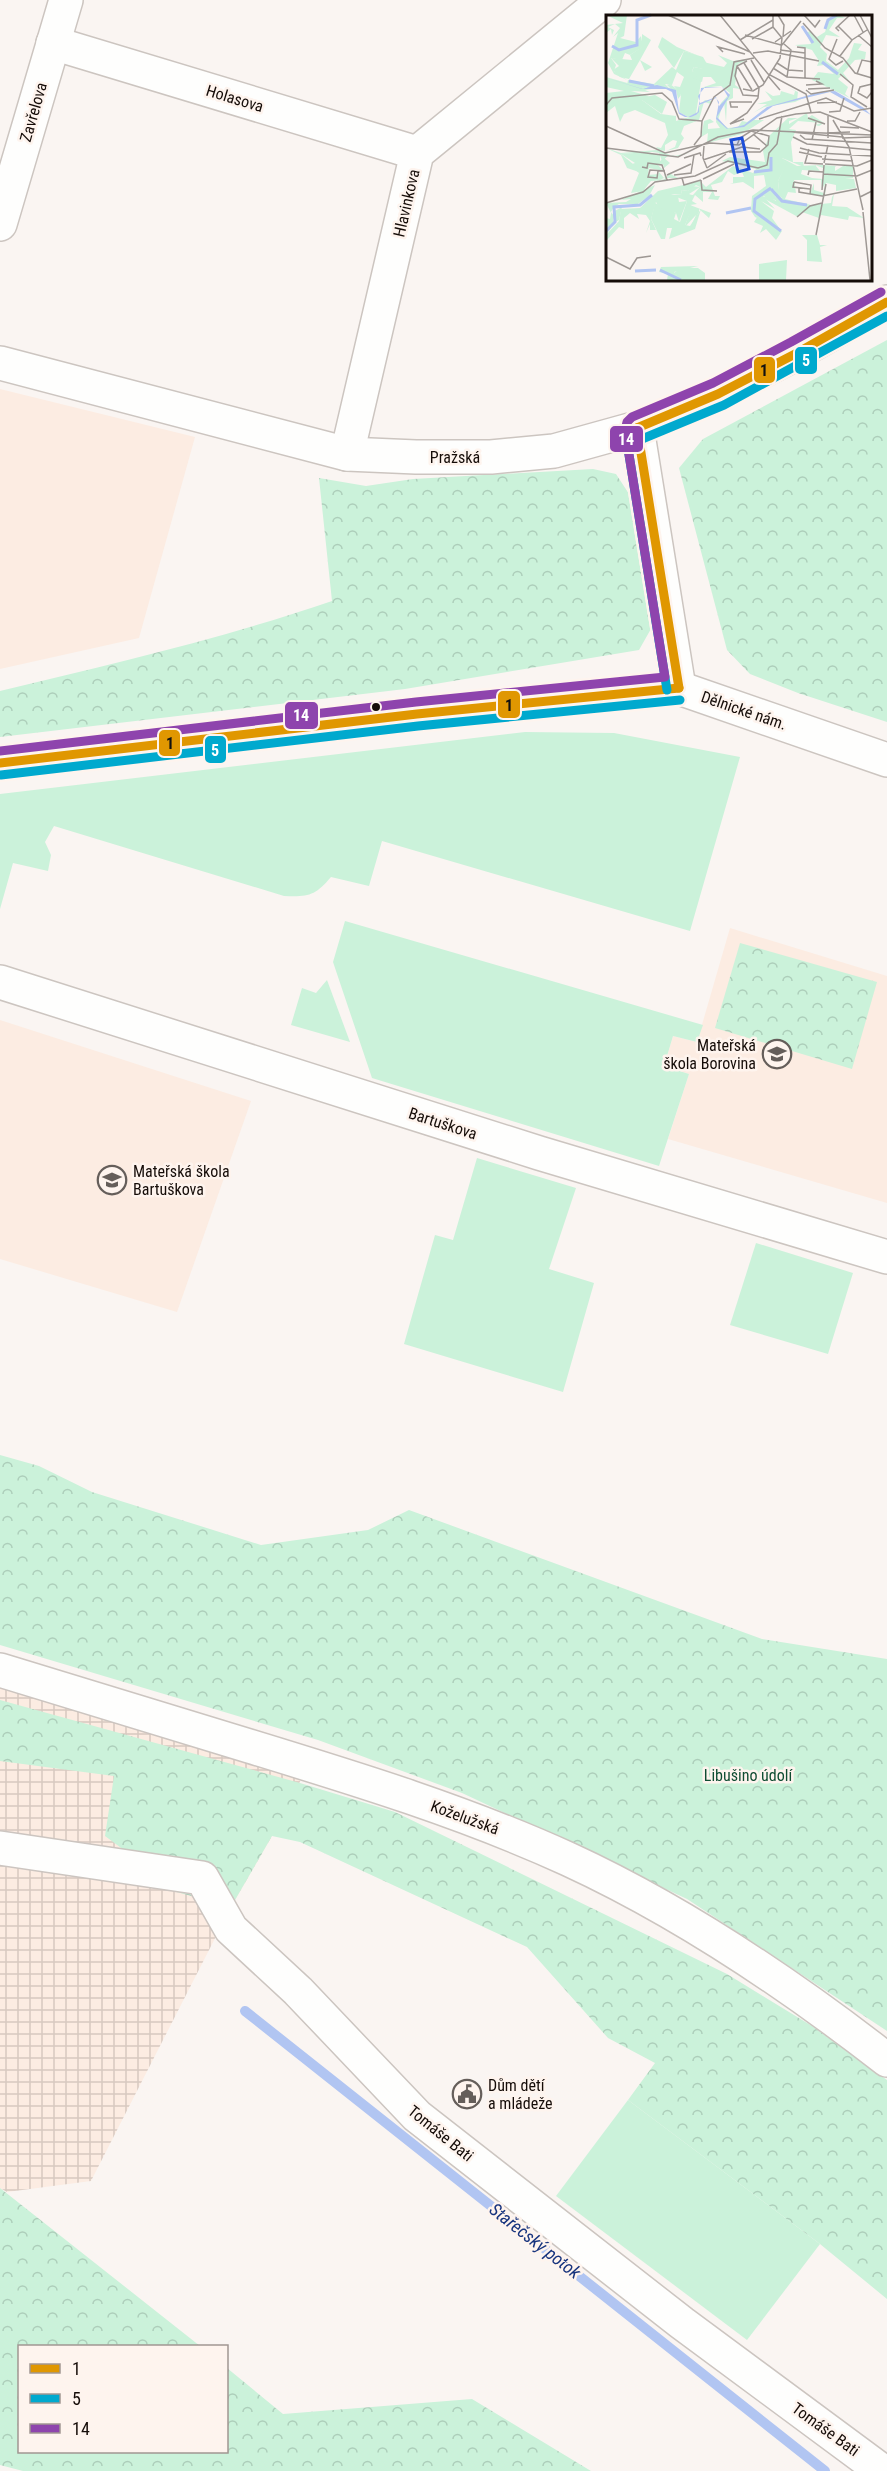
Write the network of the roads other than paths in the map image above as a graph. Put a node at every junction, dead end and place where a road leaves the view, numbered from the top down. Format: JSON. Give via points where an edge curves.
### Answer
{"nodes":[{"id":1,"x":66,"y":0,"type":"edge"},
{"id":2,"x":604,"y":0,"type":"edge"},
{"id":3,"x":53,"y":43,"type":"junction"},
{"id":4,"x":417,"y":153,"type":"junction"},
{"id":5,"x":0,"y":224,"type":"edge"},
{"id":6,"x":887,"y":302,"type":"edge"},
{"id":7,"x":0,"y":363,"type":"edge"},
{"id":8,"x":637,"y":428,"type":"junction"},
{"id":9,"x":347,"y":454,"type":"junction"},
{"id":10,"x":679,"y":688,"type":"junction"},
{"id":11,"x":887,"y":760,"type":"edge"},
{"id":12,"x":0,"y":763,"type":"edge"},
{"id":13,"x":0,"y":982,"type":"edge"},
{"id":14,"x":887,"y":1257,"type":"edge"},
{"id":15,"x":0,"y":1670,"type":"edge"},
{"id":16,"x":0,"y":1848,"type":"edge"},
{"id":17,"x":887,"y":2060,"type":"edge"},
{"id":18,"x":882,"y":2471,"type":"edge"}],
"edges":[{"from":1,"to":3,"type":"street","name":"Zavřelova"},
{"from":2,"to":4,"type":"street","name":"Hlavinkova"},
{"from":3,"to":4,"type":"street","name":"Holasova"},
{"from":3,"to":5,"type":"street","name":"Zavřelova"},
{"from":4,"to":9,"type":"street","name":"Hlavinkova"},
{"from":6,"to":8,"type":"street","name":"Pražská","via":[[718,394]]},
{"from":7,"to":9,"type":"street","name":"Pražská"},
{"from":8,"to":9,"type":"street","name":"Pražská","via":[[554,451],[491,457]]},
{"from":8,"to":10,"type":"street","name":"Dělnické nám."},
{"from":10,"to":11,"type":"street","name":"Dělnické nám."},
{"from":10,"to":12,"type":"street"},
{"from":13,"to":14,"type":"street","name":"Bartuškova","via":[[539,1153]]},
{"from":15,"to":17,"type":"street","name":"Koželužská","via":[[326,1769],[522,1839],[625,1888],[730,1949]]},
{"from":16,"to":18,"type":"street","name":"Tomáše Bati","via":[[202,1878],[231,1929],[298,1991],[417,2116],[682,2323]]}]}
